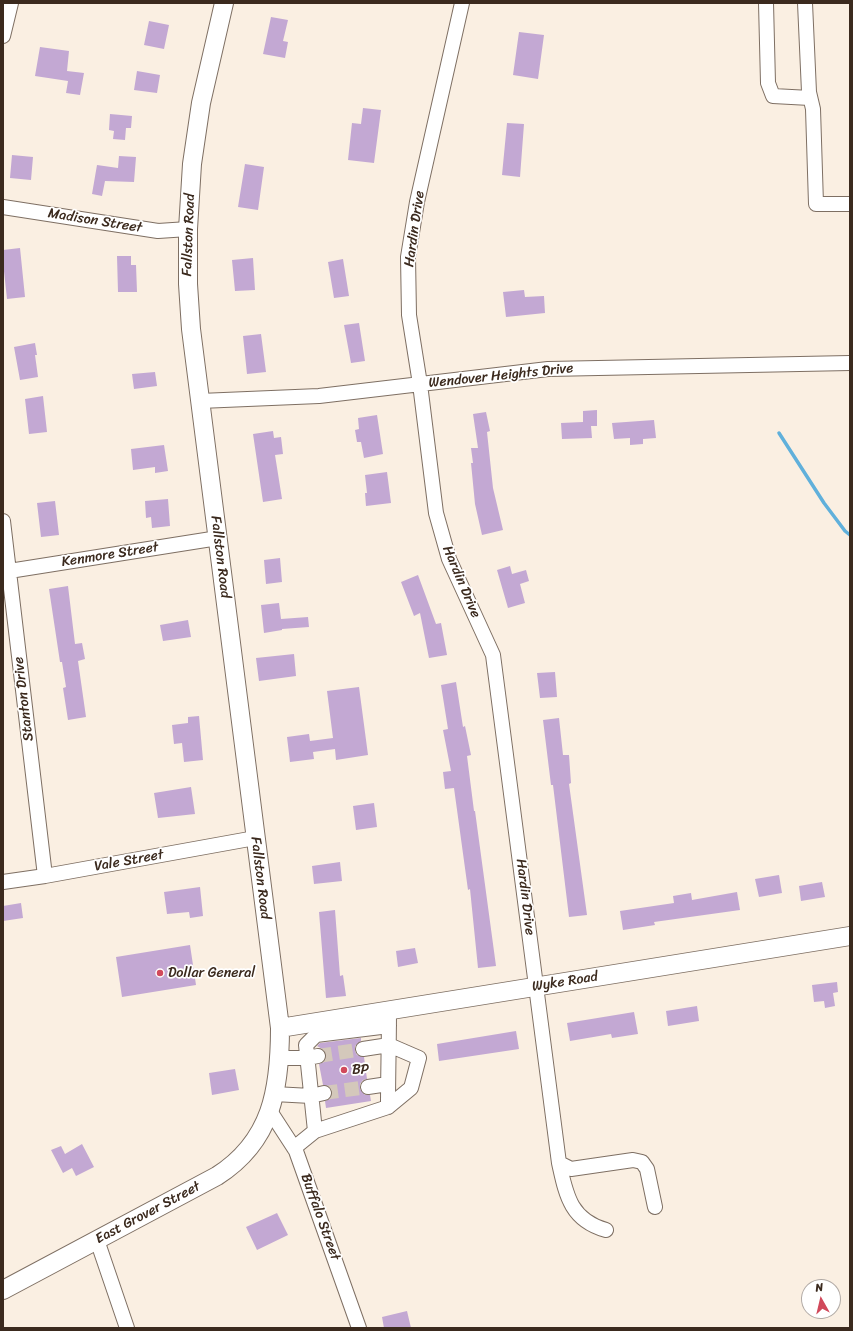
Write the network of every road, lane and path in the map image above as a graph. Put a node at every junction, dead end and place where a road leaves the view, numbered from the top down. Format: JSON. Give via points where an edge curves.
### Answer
{"nodes":[{"id":1,"x":11,"y":3,"type":"edge"},
{"id":2,"x":224,"y":3,"type":"edge"},
{"id":3,"x":462,"y":3,"type":"edge"},
{"id":4,"x":766,"y":3,"type":"edge"},
{"id":5,"x":805,"y":3,"type":"edge"},
{"id":6,"x":3,"y":36,"type":"edge"},
{"id":7,"x":810,"y":98,"type":"junction"},
{"id":8,"x":850,"y":204,"type":"edge"},
{"id":9,"x":3,"y":207,"type":"edge"},
{"id":10,"x":188,"y":229,"type":"junction"},
{"id":11,"x":850,"y":363,"type":"edge"},
{"id":12,"x":420,"y":384,"type":"junction"},
{"id":13,"x":200,"y":401,"type":"junction"},
{"id":14,"x":3,"y":521,"type":"edge"},
{"id":15,"x":218,"y":538,"type":"junction"},
{"id":16,"x":6,"y":572,"type":"edge"},
{"id":17,"x":255,"y":838,"type":"junction"},
{"id":18,"x":45,"y":876,"type":"junction"},
{"id":19,"x":3,"y":882,"type":"edge"},
{"id":20,"x":850,"y":936,"type":"edge"},
{"id":21,"x":536,"y":986,"type":"junction"},
{"id":22,"x":389,"y":1018,"type":"junction"},
{"id":23,"x":337,"y":1026,"type":"junction"},
{"id":24,"x":280,"y":1028,"type":"junction"},
{"id":25,"x":389,"y":1045,"type":"junction"},
{"id":26,"x":363,"y":1049,"type":"tunnel mouth"},
{"id":27,"x":312,"y":1057,"type":"junction"},
{"id":28,"x":280,"y":1058,"type":"junction"},
{"id":29,"x":388,"y":1084,"type":"junction"},
{"id":30,"x":368,"y":1087,"type":"tunnel mouth"},
{"id":31,"x":274,"y":1094,"type":"junction"},
{"id":32,"x":318,"y":1094,"type":"junction"},
{"id":33,"x":388,"y":1107,"type":"junction"},
{"id":34,"x":270,"y":1111,"type":"junction"},
{"id":35,"x":315,"y":1131,"type":"junction"},
{"id":36,"x":294,"y":1148,"type":"junction"},
{"id":37,"x":559,"y":1163,"type":"junction"},
{"id":38,"x":655,"y":1207,"type":"dead end"},
{"id":39,"x":606,"y":1230,"type":"dead end"},
{"id":40,"x":97,"y":1240,"type":"junction"},
{"id":41,"x":3,"y":1290,"type":"edge"},
{"id":42,"x":127,"y":1328,"type":"edge"},
{"id":43,"x":359,"y":1328,"type":"edge"}],
"edges":[{"from":1,"to":6,"type":"street"},
{"from":2,"to":10,"type":"main road","name":"Fallston Road","via":[[198,121],[192,164]]},
{"from":3,"to":12,"type":"street","name":"Hardin Drive","via":[[417,202],[408,257],[409,314]]},
{"from":4,"to":7,"type":"street","via":[[768,83],[773,96]]},
{"from":5,"to":7,"type":"street"},
{"from":7,"to":8,"type":"street","via":[[813,109],[816,204]]},
{"from":9,"to":10,"type":"street","name":"Madison Street","via":[[158,231]]},
{"from":10,"to":13,"type":"main road","name":"Fallston Road","via":[[191,329]]},
{"from":11,"to":12,"type":"street","name":"Wendover Heights Drive","via":[[548,369]]},
{"from":12,"to":13,"type":"street","name":"Wendover Heights Drive","via":[[319,396]]},
{"from":12,"to":21,"type":"street","name":"Hardin Drive","via":[[436,513],[449,558],[493,655]]},
{"from":13,"to":15,"type":"main road","name":"Fallston Road"},
{"from":14,"to":16,"type":"street","name":"Stanton Drive"},
{"from":15,"to":16,"type":"street","name":"Kenmore Street"},
{"from":15,"to":17,"type":"main road","name":"Fallston Road"},
{"from":16,"to":18,"type":"street","name":"Stanton Drive"},
{"from":17,"to":18,"type":"street","name":"Vale Street"},
{"from":17,"to":24,"type":"main road","name":"Fallston Road"},
{"from":18,"to":19,"type":"street","name":"Vale Street"},
{"from":20,"to":21,"type":"main road","name":"Wyke Road"},
{"from":21,"to":22,"type":"main road","name":"Wyke Road"},
{"from":21,"to":37,"type":"street","name":"Hardin Drive"},
{"from":22,"to":23,"type":"main road","name":"Wyke Road"},
{"from":22,"to":25,"type":"street"},
{"from":23,"to":24,"type":"main road","name":"Wyke Road"},
{"from":23,"to":27,"type":"street","via":[[316,1035],[306,1046]]},
{"from":24,"to":28,"type":"main road","name":"Fallston Road"},
{"from":25,"to":26,"type":"street"},
{"from":25,"to":29,"type":"street"},
{"from":25,"to":33,"type":"street","via":[[419,1058],[410,1088]]},
{"from":27,"to":28,"type":"street"},
{"from":27,"to":32,"type":"street"},
{"from":28,"to":31,"type":"main road","name":"Fallston Road"},
{"from":29,"to":30,"type":"street"},
{"from":29,"to":33,"type":"street"},
{"from":31,"to":32,"type":"street"},
{"from":31,"to":34,"type":"main road","name":"Fallston Road"},
{"from":32,"to":35,"type":"street"},
{"from":33,"to":35,"type":"street"},
{"from":34,"to":36,"type":"street","name":"Buffalo Street"},
{"from":34,"to":40,"type":"main road","name":"East Grover Street","via":[[251,1147],[230,1168]]},
{"from":35,"to":36,"type":"street"},
{"from":36,"to":43,"type":"street","name":"Buffalo Street"},
{"from":37,"to":38,"type":"street","via":[[571,1169],[633,1160],[642,1162],[647,1169]]},
{"from":37,"to":39,"type":"street","name":"Hardin Drive","via":[[566,1194],[578,1214],[594,1227]]},
{"from":40,"to":41,"type":"main road","name":"East Grover Street"},
{"from":40,"to":42,"type":"street"}]}
